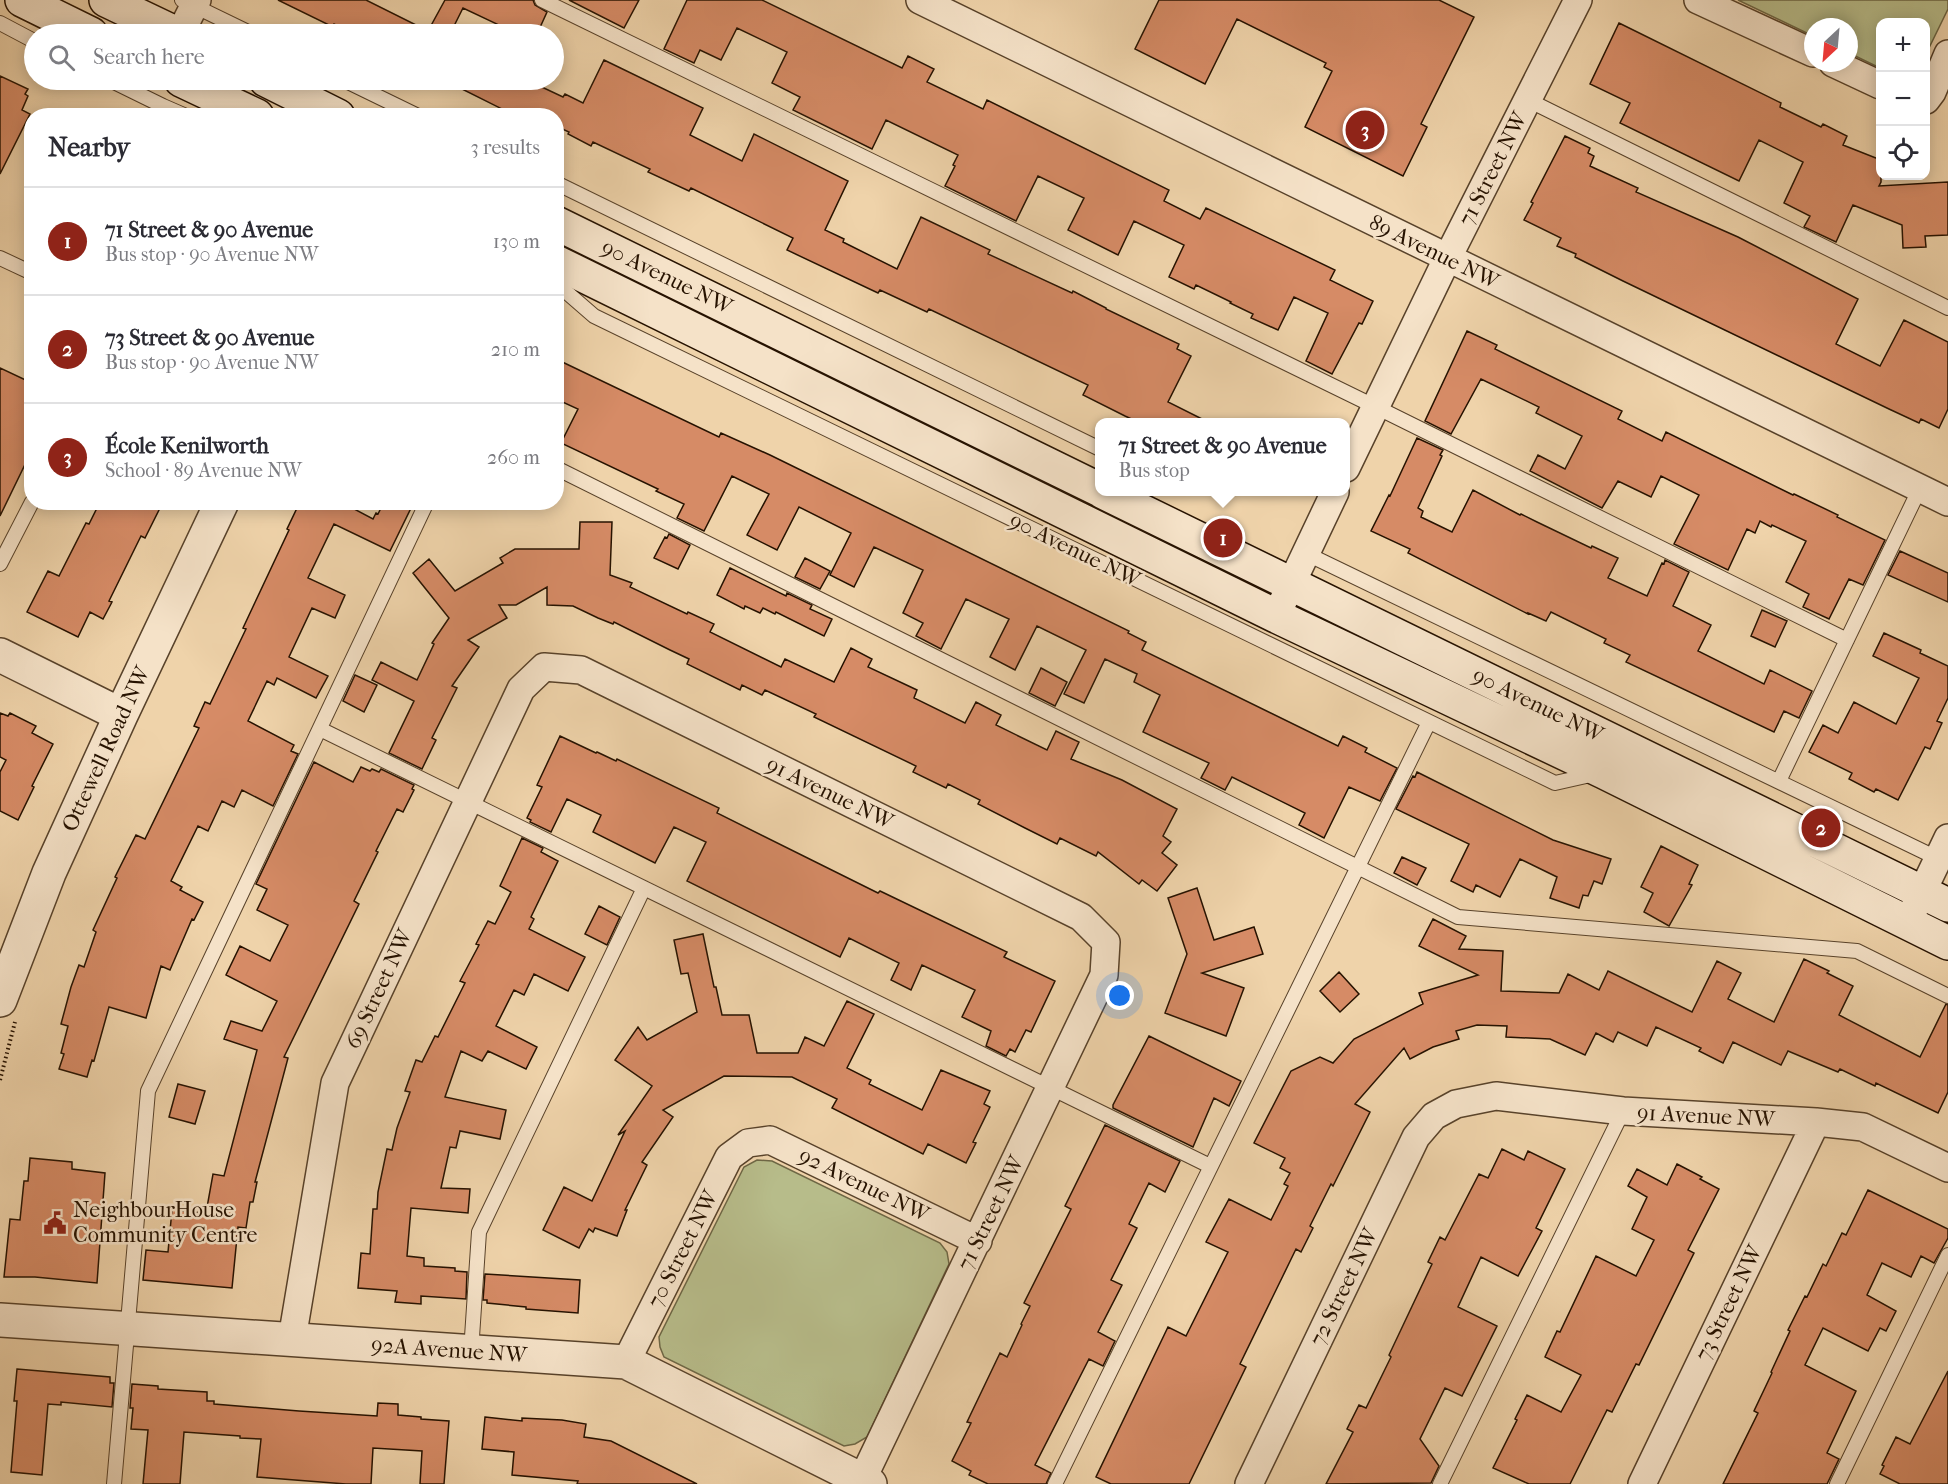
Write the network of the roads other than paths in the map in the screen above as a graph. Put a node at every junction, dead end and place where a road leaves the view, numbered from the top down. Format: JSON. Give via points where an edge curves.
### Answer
{"nodes":[{"id":1,"x":22,"y":0,"type":"edge"},
{"id":2,"x":106,"y":0,"type":"edge"},
{"id":3,"x":542,"y":0,"type":"edge"},
{"id":4,"x":920,"y":0,"type":"edge"},
{"id":5,"x":1578,"y":0,"type":"edge"},
{"id":6,"x":1698,"y":0,"type":"edge"},
{"id":7,"x":191,"y":2,"type":"edge"},
{"id":8,"x":0,"y":23,"type":"edge"},
{"id":9,"x":71,"y":24,"type":"edge"},
{"id":10,"x":158,"y":24,"type":"edge"},
{"id":11,"x":183,"y":24,"type":"edge"},
{"id":12,"x":233,"y":24,"type":"edge"},
{"id":13,"x":24,"y":36,"type":"edge"},
{"id":14,"x":1804,"y":49,"type":"edge"},
{"id":15,"x":1948,"y":54,"type":"edge"},
{"id":16,"x":1853,"y":72,"type":"edge"},
{"id":17,"x":1876,"y":83,"type":"edge"},
{"id":18,"x":131,"y":90,"type":"edge"},
{"id":19,"x":198,"y":90,"type":"edge"},
{"id":20,"x":286,"y":90,"type":"edge"},
{"id":21,"x":365,"y":90,"type":"edge"},
{"id":22,"x":1930,"y":95,"type":"edge"},
{"id":23,"x":1528,"y":100,"type":"junction"},
{"id":24,"x":168,"y":108,"type":"edge"},
{"id":25,"x":227,"y":108,"type":"edge"},
{"id":26,"x":322,"y":108,"type":"edge"},
{"id":27,"x":402,"y":108,"type":"edge"},
{"id":28,"x":564,"y":187,"type":"edge"},
{"id":29,"x":564,"y":228,"type":"edge"},
{"id":30,"x":0,"y":258,"type":"edge"},
{"id":31,"x":1447,"y":259,"type":"junction"},
{"id":32,"x":564,"y":266,"type":"edge"},
{"id":33,"x":24,"y":269,"type":"edge"},
{"id":34,"x":564,"y":290,"type":"edge"},
{"id":35,"x":1948,"y":308,"type":"edge"},
{"id":36,"x":1376,"y":407,"type":"junction"},
{"id":37,"x":1095,"y":447,"type":"edge"},
{"id":38,"x":1350,"y":460,"type":"edge"},
{"id":39,"x":564,"y":472,"type":"edge"},
{"id":40,"x":1095,"y":484,"type":"edge"},
{"id":41,"x":1920,"y":488,"type":"junction"},
{"id":42,"x":1119,"y":496,"type":"edge"},
{"id":43,"x":1333,"y":496,"type":"edge"},
{"id":44,"x":1948,"y":502,"type":"edge"},
{"id":45,"x":28,"y":510,"type":"edge"},
{"id":46,"x":218,"y":510,"type":"edge"},
{"id":47,"x":423,"y":510,"type":"edge"},
{"id":48,"x":1305,"y":553,"type":"junction"},
{"id":49,"x":0,"y":564,"type":"edge"},
{"id":50,"x":1291,"y":583,"type":"junction"},
{"id":51,"x":1276,"y":616,"type":"junction"},
{"id":52,"x":1847,"y":640,"type":"junction"},
{"id":53,"x":0,"y":655,"type":"edge"},
{"id":54,"x":544,"y":667,"type":"joint"},
{"id":55,"x":121,"y":715,"type":"junction"},
{"id":56,"x":1429,"y":722,"type":"junction"},
{"id":57,"x":320,"y":729,"type":"junction"},
{"id":58,"x":1604,"y":772,"type":"junction"},
{"id":59,"x":1779,"y":781,"type":"junction"},
{"id":60,"x":468,"y":801,"type":"junction"},
{"id":61,"x":1945,"y":853,"type":"edge"},
{"id":62,"x":1356,"y":866,"type":"junction"},
{"id":63,"x":644,"y":888,"type":"junction"},
{"id":64,"x":1935,"y":899,"type":"edge"},
{"id":65,"x":1907,"y":923,"type":"junction"},
{"id":66,"x":1106,"y":942,"type":"joint"},
{"id":67,"x":1948,"y":943,"type":"edge"},
{"id":68,"x":1948,"y":996,"type":"edge"},
{"id":69,"x":0,"y":1000,"type":"edge"},
{"id":70,"x":1051,"y":1087,"type":"junction"},
{"id":71,"x":1456,"y":1104,"type":"joint"},
{"id":72,"x":1623,"y":1111,"type":"junction"},
{"id":73,"x":1816,"y":1122,"type":"junction"},
{"id":74,"x":748,"y":1143,"type":"joint"},
{"id":75,"x":1210,"y":1166,"type":"junction"},
{"id":76,"x":1948,"y":1168,"type":"edge"},
{"id":77,"x":978,"y":1241,"type":"junction"},
{"id":78,"x":1948,"y":1255,"type":"edge"},
{"id":79,"x":0,"y":1320,"type":"edge"},
{"id":80,"x":126,"y":1328,"type":"junction"},
{"id":81,"x":292,"y":1339,"type":"junction"},
{"id":82,"x":471,"y":1352,"type":"junction"},
{"id":83,"x":626,"y":1362,"type":"junction"},
{"id":84,"x":866,"y":1482,"type":"edge"},
{"id":85,"x":114,"y":1484,"type":"edge"},
{"id":86,"x":1055,"y":1484,"type":"edge"},
{"id":87,"x":1249,"y":1484,"type":"edge"},
{"id":88,"x":1440,"y":1484,"type":"edge"},
{"id":89,"x":1642,"y":1484,"type":"edge"},
{"id":90,"x":1837,"y":1484,"type":"edge"}],
"edges":[{"from":1,"to":9,"type":"main road"},
{"from":2,"to":10,"type":"main road"},
{"from":3,"to":36,"type":"lane"},
{"from":4,"to":31,"type":"street","name":"89 Avenue NW"},
{"from":5,"to":23,"type":"street","name":"71 Street NW"},
{"from":6,"to":14,"type":"street"},
{"from":7,"to":11,"type":"street"},
{"from":7,"to":12,"type":"lane"},
{"from":8,"to":13,"type":"lane"},
{"from":15,"to":22,"type":"street"},
{"from":16,"to":17,"type":"street"},
{"from":18,"to":24,"type":"lane"},
{"from":19,"to":25,"type":"main road"},
{"from":20,"to":26,"type":"main road"},
{"from":21,"to":27,"type":"lane"},
{"from":23,"to":31,"type":"street","name":"71 Street NW"},
{"from":23,"to":35,"type":"lane"},
{"from":28,"to":37,"type":"lane","name":"90 Avenue NW"},
{"from":29,"to":40,"type":"main road","name":"90 Avenue NW"},
{"from":30,"to":33,"type":"lane"},
{"from":31,"to":36,"type":"street","name":"71 Street NW"},
{"from":31,"to":41,"type":"street","name":"89 Avenue NW"},
{"from":32,"to":51,"type":"main road","name":"90 Avenue NW"},
{"from":34,"to":56,"type":"lane","name":"90 Avenue NW","via":[[594,316]]},
{"from":36,"to":38,"type":"street","name":"71 Street NW"},
{"from":36,"to":52,"type":"lane"},
{"from":39,"to":62,"type":"lane"},
{"from":41,"to":44,"type":"street","name":"89 Avenue NW"},
{"from":41,"to":52,"type":"lane"},
{"from":42,"to":50,"type":"main road","name":"90 Avenue NW"},
{"from":43,"to":48,"type":"street"},
{"from":45,"to":49,"type":"lane"},
{"from":46,"to":55,"type":"main road","name":"Ottewell Road NW"},
{"from":47,"to":57,"type":"lane"},
{"from":48,"to":50,"type":"street"},
{"from":48,"to":59,"type":"lane","name":"90 Avenue NW"},
{"from":50,"to":51,"type":"street"},
{"from":50,"to":64,"type":"main road","name":"90 Avenue NW"},
{"from":51,"to":58,"type":"main road","name":"90 Avenue NW"},
{"from":52,"to":59,"type":"lane"},
{"from":53,"to":55,"type":"main road"},
{"from":54,"to":60,"type":"street","name":"69 Street NW","via":[[521,689]]},
{"from":54,"to":66,"type":"street","name":"91 Avenue NW","via":[[580,670],[1081,917]]},
{"from":55,"to":69,"type":"main road","name":"Ottewell Road NW","via":[[49,873]]},
{"from":56,"to":58,"type":"lane","name":"90 Avenue NW","via":[[1555,783]]},
{"from":56,"to":62,"type":"lane"},
{"from":57,"to":60,"type":"lane"},
{"from":57,"to":80,"type":"lane","via":[[148,1091]]},
{"from":58,"to":65,"type":"main road","name":"90 Avenue NW"},
{"from":59,"to":61,"type":"lane","name":"90 Avenue NW"},
{"from":60,"to":63,"type":"lane"},
{"from":60,"to":81,"type":"street","name":"69 Street NW","via":[[334,1083]]},
{"from":61,"to":64,"type":"street"},
{"from":62,"to":68,"type":"lane","via":[[1458,917],[1857,951]]},
{"from":62,"to":75,"type":"lane"},
{"from":63,"to":70,"type":"lane"},
{"from":63,"to":82,"type":"lane","via":[[479,1232]]},
{"from":64,"to":65,"type":"street"},
{"from":65,"to":67,"type":"main road","name":"90 Avenue NW"},
{"from":66,"to":70,"type":"street","name":"71 Street NW","via":[[1104,975]]},
{"from":70,"to":75,"type":"lane"},
{"from":70,"to":77,"type":"street","name":"71 Street NW"},
{"from":71,"to":72,"type":"street","name":"91 Avenue NW","via":[[1496,1096]]},
{"from":71,"to":87,"type":"street","name":"72 Street NW","via":[[1434,1116],[1416,1137]]},
{"from":72,"to":73,"type":"street","name":"91 Avenue NW"},
{"from":72,"to":88,"type":"lane"},
{"from":73,"to":76,"type":"street","name":"91 Avenue NW","via":[[1863,1127]]},
{"from":73,"to":89,"type":"street","name":"73 Street NW"},
{"from":74,"to":77,"type":"street","name":"92 Avenue NW","via":[[770,1140]]},
{"from":74,"to":83,"type":"street","name":"70 Street NW","via":[[729,1157]]},
{"from":75,"to":86,"type":"lane"},
{"from":77,"to":84,"type":"street","name":"71 Street NW"},
{"from":78,"to":90,"type":"lane"},
{"from":79,"to":80,"type":"main road","name":"92A Avenue NW"},
{"from":80,"to":81,"type":"main road","name":"92A Avenue NW"},
{"from":80,"to":85,"type":"lane"},
{"from":81,"to":82,"type":"main road","name":"92A Avenue NW"},
{"from":82,"to":83,"type":"main road","name":"92A Avenue NW"},
{"from":83,"to":84,"type":"main road","name":"92A Avenue NW"}]}
